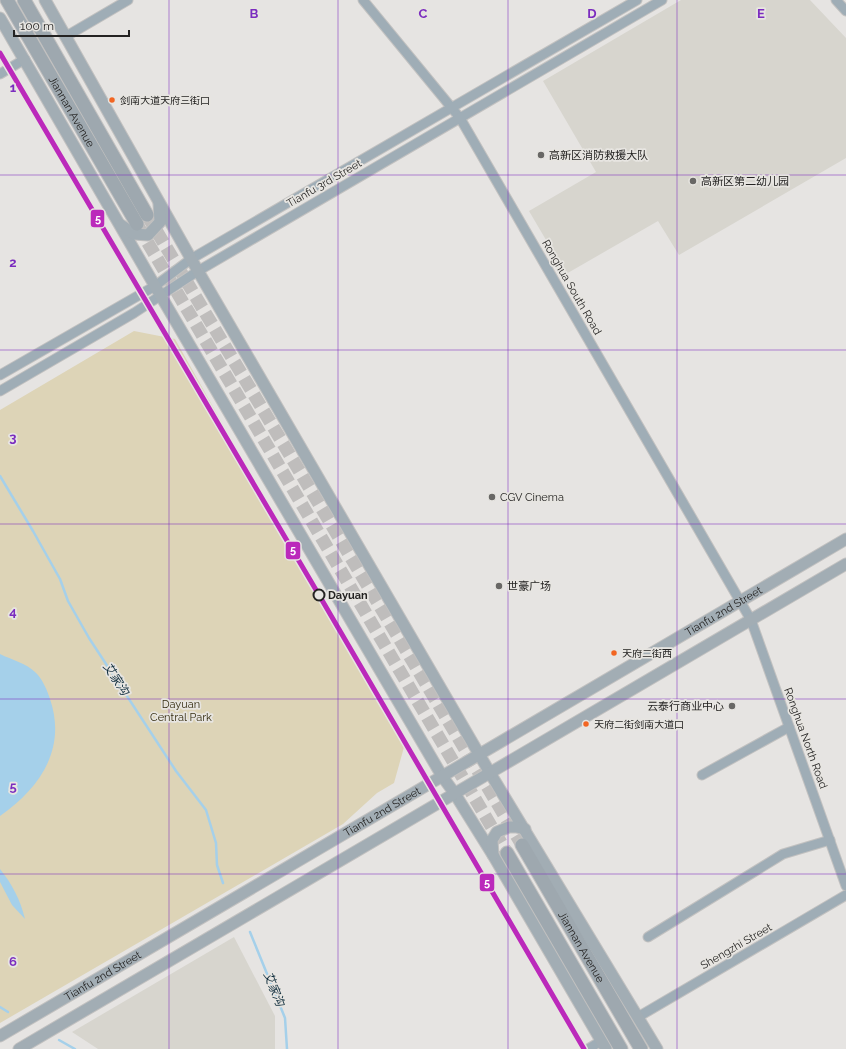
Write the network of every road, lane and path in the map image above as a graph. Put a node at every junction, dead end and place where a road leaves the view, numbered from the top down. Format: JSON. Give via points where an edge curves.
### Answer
{"nodes":[{"id":1,"x":7,"y":0,"type":"edge"},
{"id":2,"x":24,"y":0,"type":"edge"},
{"id":3,"x":45,"y":0,"type":"edge"},
{"id":4,"x":128,"y":0,"type":"edge"},
{"id":5,"x":363,"y":0,"type":"edge"},
{"id":6,"x":637,"y":0,"type":"edge"},
{"id":7,"x":662,"y":0,"type":"edge"},
{"id":8,"x":836,"y":0,"type":"edge"},
{"id":9,"x":846,"y":11,"type":"edge"},
{"id":10,"x":0,"y":18,"type":"edge"},
{"id":11,"x":65,"y":36,"type":"junction"},
{"id":12,"x":25,"y":59,"type":"junction"},
{"id":13,"x":0,"y":74,"type":"edge"},
{"id":14,"x":452,"y":107,"type":"junction"},
{"id":15,"x":460,"y":118,"type":"junction"},
{"id":16,"x":159,"y":202,"type":"junction"},
{"id":17,"x":147,"y":215,"type":"tunnel mouth"},
{"id":18,"x":119,"y":224,"type":"junction"},
{"id":19,"x":137,"y":224,"type":"tunnel mouth"},
{"id":20,"x":191,"y":259,"type":"junction"},
{"id":21,"x":198,"y":271,"type":"junction"},
{"id":22,"x":155,"y":286,"type":"junction"},
{"id":23,"x":162,"y":296,"type":"junction"},
{"id":24,"x":0,"y":375,"type":"edge"},
{"id":25,"x":0,"y":391,"type":"edge"},
{"id":26,"x":846,"y":539,"type":"edge"},
{"id":27,"x":846,"y":564,"type":"edge"},
{"id":28,"x":740,"y":601,"type":"junction"},
{"id":29,"x":751,"y":620,"type":"junction"},
{"id":30,"x":789,"y":727,"type":"junction"},
{"id":31,"x":479,"y":754,"type":"junction"},
{"id":32,"x":490,"y":773,"type":"junction"},
{"id":33,"x":702,"y":775,"type":"dead end"},
{"id":34,"x":442,"y":776,"type":"junction"},
{"id":35,"x":455,"y":794,"type":"junction"},
{"id":36,"x":525,"y":829,"type":"junction"},
{"id":37,"x":830,"y":840,"type":"junction"},
{"id":38,"x":522,"y":845,"type":"tunnel mouth"},
{"id":39,"x":507,"y":853,"type":"tunnel mouth"},
{"id":40,"x":493,"y":856,"type":"junction"},
{"id":41,"x":846,"y":886,"type":"edge"},
{"id":42,"x":846,"y":895,"type":"edge"},
{"id":43,"x":648,"y":937,"type":"dead end"},
{"id":44,"x":638,"y":1017,"type":"junction"},
{"id":45,"x":0,"y":1036,"type":"edge"},
{"id":46,"x":603,"y":1045,"type":"edge"},
{"id":47,"x":19,"y":1049,"type":"edge"},
{"id":48,"x":588,"y":1049,"type":"edge"},
{"id":49,"x":621,"y":1049,"type":"edge"},
{"id":50,"x":641,"y":1049,"type":"edge"},
{"id":51,"x":657,"y":1049,"type":"edge"}],
"edges":[{"from":1,"to":19,"type":"highway","name":"Jiannan Avenue"},
{"from":2,"to":17,"type":"highway","name":"Jiannan Avenue"},
{"from":3,"to":11,"type":"main road"},
{"from":4,"to":11,"type":"street"},
{"from":5,"to":14,"type":"street","name":"Ronghua South Road"},
{"from":6,"to":14,"type":"street","name":"Tianfu 3rd Street"},
{"from":7,"to":15,"type":"street","name":"Tianfu 3rd Street"},
{"from":8,"to":9,"type":"street"},
{"from":10,"to":12,"type":"main road"},
{"from":11,"to":16,"type":"main road"},
{"from":12,"to":13,"type":"street"},
{"from":12,"to":18,"type":"main road"},
{"from":14,"to":15,"type":"street","name":"Ronghua South Road"},
{"from":14,"to":20,"type":"street","name":"Tianfu 3rd Street"},
{"from":15,"to":21,"type":"street","name":"Tianfu 3rd Street"},
{"from":15,"to":28,"type":"street","name":"Ronghua South Road"},
{"from":16,"to":18,"type":"main road","via":[[160,222],[148,235],[134,234]]},
{"from":16,"to":20,"type":"main road"},
{"from":18,"to":22,"type":"main road"},
{"from":20,"to":21,"type":"main road"},
{"from":20,"to":22,"type":"street","name":"Tianfu 3rd Street"},
{"from":21,"to":23,"type":"street","name":"Tianfu 3rd Street"},
{"from":21,"to":31,"type":"main road"},
{"from":22,"to":23,"type":"main road"},
{"from":22,"to":24,"type":"street","name":"Tianfu 3rd Street"},
{"from":23,"to":25,"type":"street","name":"Tianfu 3rd Street"},
{"from":23,"to":34,"type":"main road"},
{"from":26,"to":28,"type":"main road","name":"Tianfu 2nd Street"},
{"from":27,"to":29,"type":"main road","name":"Tianfu 2nd Street"},
{"from":28,"to":29,"type":"street","name":"Ronghua North Road"},
{"from":28,"to":31,"type":"main road","name":"Tianfu 2nd Street"},
{"from":29,"to":30,"type":"street","name":"Ronghua North Road"},
{"from":29,"to":32,"type":"main road","name":"Tianfu 2nd Street"},
{"from":30,"to":33,"type":"street"},
{"from":30,"to":37,"type":"street","name":"Ronghua North Road"},
{"from":31,"to":32,"type":"main road"},
{"from":31,"to":34,"type":"main road","name":"Tianfu 2nd Street"},
{"from":32,"to":35,"type":"main road","name":"Tianfu 2nd Street"},
{"from":32,"to":36,"type":"main road"},
{"from":34,"to":35,"type":"main road"},
{"from":34,"to":45,"type":"main road","name":"Tianfu 2nd Street"},
{"from":35,"to":40,"type":"main road"},
{"from":35,"to":47,"type":"main road","name":"Tianfu 2nd Street"},
{"from":36,"to":40,"type":"main road","via":[[516,826],[497,832],[492,840]]},
{"from":36,"to":44,"type":"main road"},
{"from":37,"to":41,"type":"street","name":"Ronghua North Road"},
{"from":37,"to":43,"type":"street","via":[[783,854]]},
{"from":38,"to":50,"type":"highway","name":"Jiannan Avenue"},
{"from":39,"to":49,"type":"highway","name":"Jiannan Avenue"},
{"from":40,"to":46,"type":"main road"},
{"from":42,"to":44,"type":"street","name":"Shengzhi Street"},
{"from":44,"to":51,"type":"main road"},
{"from":46,"to":48,"type":"street"}]}
